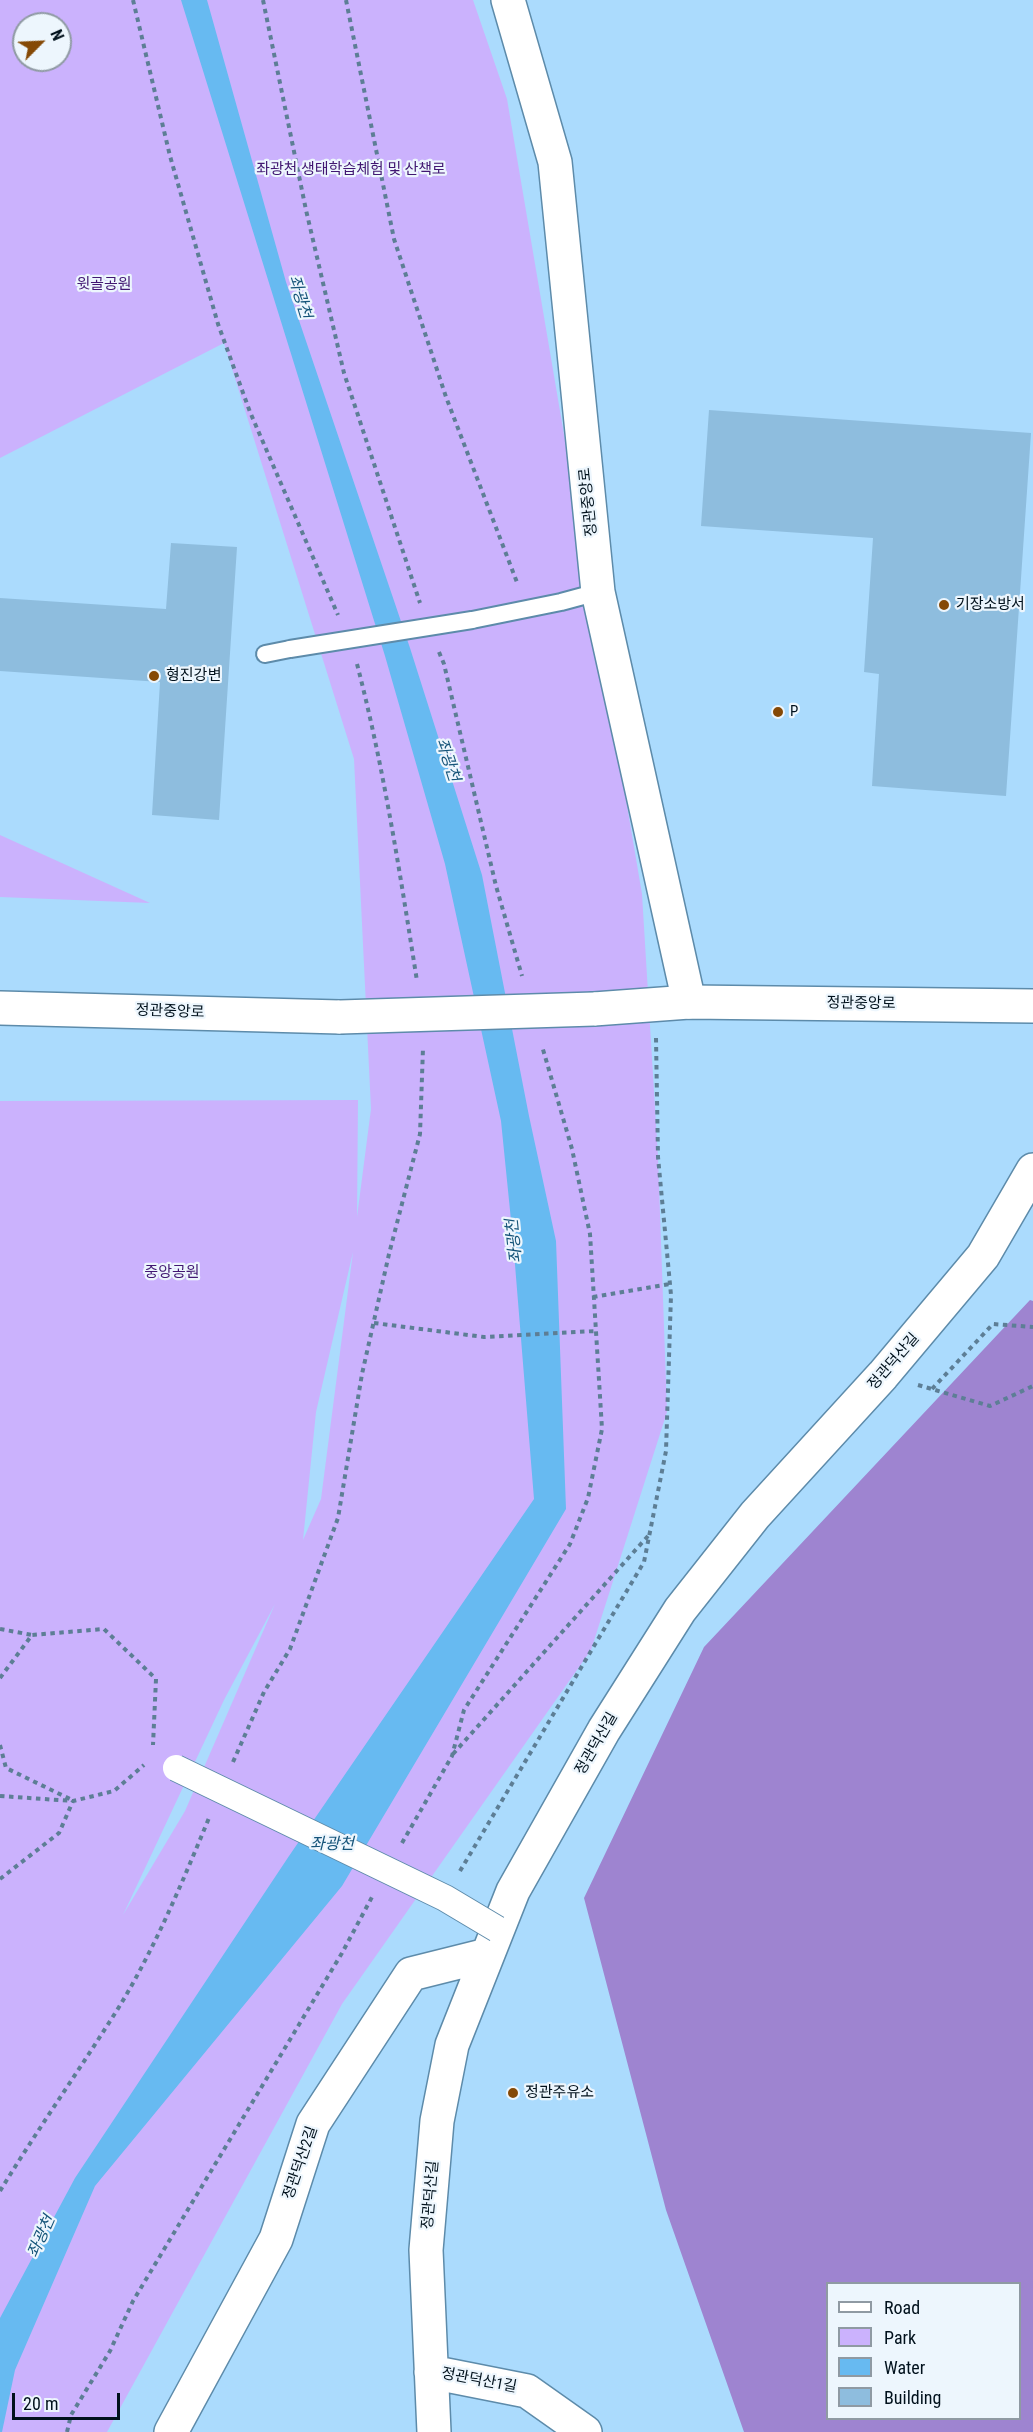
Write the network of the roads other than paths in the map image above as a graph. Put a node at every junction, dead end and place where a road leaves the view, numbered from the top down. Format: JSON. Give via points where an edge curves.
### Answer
{"nodes":[{"id":1,"x":508,"y":0,"type":"edge"},
{"id":2,"x":598,"y":591,"type":"junction"},
{"id":3,"x":265,"y":654,"type":"dead end"},
{"id":4,"x":689,"y":1002,"type":"junction"},
{"id":5,"x":1033,"y":1006,"type":"edge"},
{"id":6,"x":0,"y":1008,"type":"edge"},
{"id":7,"x":1033,"y":1170,"type":"edge"},
{"id":8,"x":176,"y":1768,"type":"dead end"},
{"id":9,"x":492,"y":1942,"type":"junction"},
{"id":10,"x":431,"y":2372,"type":"junction"},
{"id":11,"x":171,"y":2432,"type":"edge"},
{"id":12,"x":434,"y":2432,"type":"edge"},
{"id":13,"x":585,"y":2432,"type":"edge"}],
"edges":[{"from":1,"to":2,"type":"street","name":"정관중앙로","via":[[555,162]]},
{"from":2,"to":3,"type":"lane","bridge":true,"via":[[472,620]]},
{"from":2,"to":4,"type":"street","name":"정관중앙로"},
{"from":4,"to":5,"type":"street","name":"정관중앙로"},
{"from":4,"to":6,"type":"street","name":"정관중앙로","bridge":true,"via":[[340,1017]]},
{"from":7,"to":9,"type":"street","name":"정관덕산길","via":[[983,1256],[883,1375],[755,1515],[680,1610],[598,1740],[513,1891]]},
{"from":8,"to":9,"type":"street","bridge":true,"via":[[445,1898]]},
{"from":9,"to":10,"type":"street","name":"정관덕산길","via":[[452,2045],[437,2121],[426,2250]]},
{"from":9,"to":11,"type":"street","name":"정관덕산2길","via":[[411,1974],[313,2124],[276,2239]]},
{"from":10,"to":12,"type":"street","name":"정관덕산길"},
{"from":10,"to":13,"type":"street","name":"정관덕산1길","via":[[527,2391]]}]}
